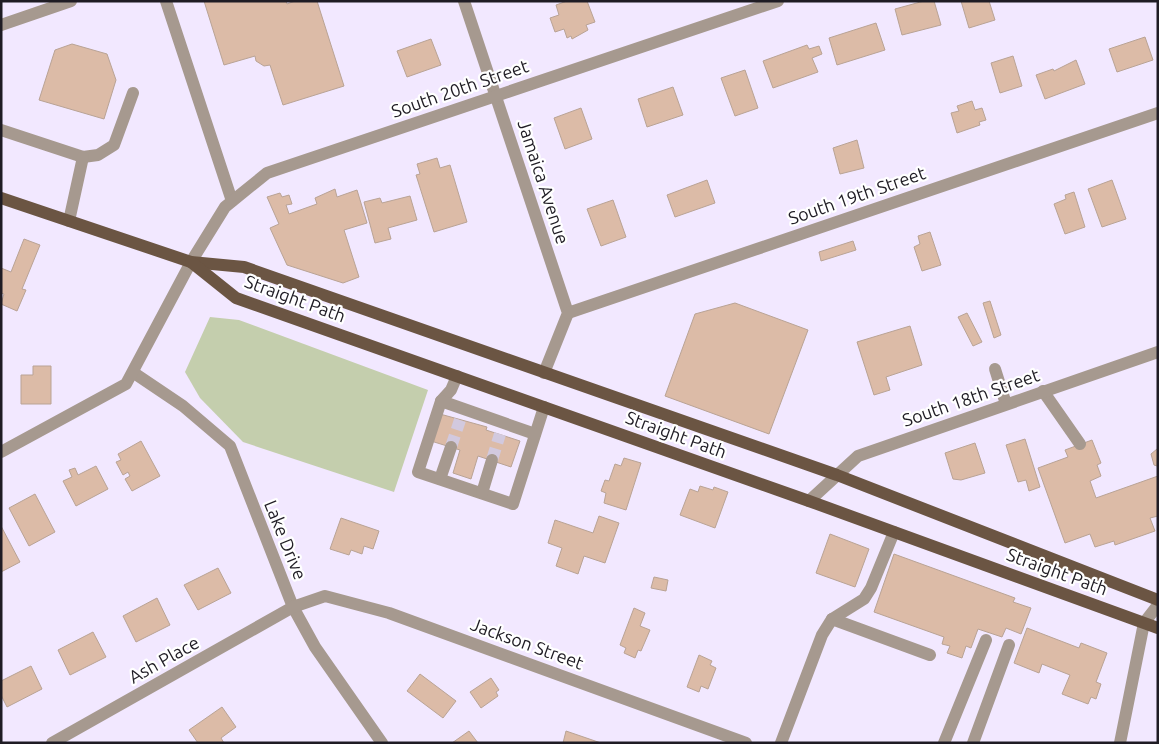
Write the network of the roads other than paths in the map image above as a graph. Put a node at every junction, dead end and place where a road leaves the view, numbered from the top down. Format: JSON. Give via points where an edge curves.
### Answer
{"nodes":[{"id":1,"x":71,"y":1,"type":"edge"},
{"id":2,"x":166,"y":1,"type":"edge"},
{"id":3,"x":464,"y":1,"type":"edge"},
{"id":4,"x":778,"y":1,"type":"edge"},
{"id":5,"x":1,"y":25,"type":"edge"},
{"id":6,"x":132,"y":93,"type":"dead end"},
{"id":7,"x":496,"y":96,"type":"junction"},
{"id":8,"x":1158,"y":113,"type":"edge"},
{"id":9,"x":1,"y":130,"type":"edge"},
{"id":10,"x":83,"y":157,"type":"junction"},
{"id":11,"x":1,"y":198,"type":"edge"},
{"id":12,"x":232,"y":201,"type":"junction"},
{"id":13,"x":69,"y":221,"type":"junction"},
{"id":14,"x":191,"y":262,"type":"junction"},
{"id":15,"x":568,"y":313,"type":"junction"},
{"id":16,"x":1158,"y":352,"type":"edge"},
{"id":17,"x":995,"y":369,"type":"dead end"},
{"id":18,"x":134,"y":373,"type":"junction"},
{"id":19,"x":544,"y":373,"type":"junction"},
{"id":20,"x":457,"y":376,"type":"junction"},
{"id":21,"x":1043,"y":391,"type":"junction"},
{"id":22,"x":441,"y":401,"type":"junction"},
{"id":23,"x":1006,"y":404,"type":"junction"},
{"id":24,"x":544,"y":407,"type":"junction"},
{"id":25,"x":535,"y":434,"type":"junction"},
{"id":26,"x":1080,"y":444,"type":"dead end"},
{"id":27,"x":451,"y":448,"type":"tunnel mouth"},
{"id":28,"x":1,"y":452,"type":"edge"},
{"id":29,"x":492,"y":460,"type":"tunnel mouth"},
{"id":30,"x":837,"y":475,"type":"junction"},
{"id":31,"x":440,"y":479,"type":"junction"},
{"id":32,"x":482,"y":494,"type":"junction"},
{"id":33,"x":809,"y":501,"type":"junction"},
{"id":34,"x":894,"y":532,"type":"junction"},
{"id":35,"x":1158,"y":600,"type":"edge"},
{"id":36,"x":1158,"y":605,"type":"edge"},
{"id":37,"x":293,"y":607,"type":"junction"},
{"id":38,"x":832,"y":619,"type":"junction"},
{"id":39,"x":1144,"y":623,"type":"junction"},
{"id":40,"x":1158,"y":628,"type":"edge"},
{"id":41,"x":986,"y":640,"type":"dead end"},
{"id":42,"x":1009,"y":646,"type":"dead end"},
{"id":43,"x":930,"y":655,"type":"dead end"},
{"id":44,"x":52,"y":743,"type":"edge"},
{"id":45,"x":382,"y":743,"type":"edge"},
{"id":46,"x":746,"y":743,"type":"edge"},
{"id":47,"x":781,"y":743,"type":"edge"},
{"id":48,"x":944,"y":743,"type":"edge"},
{"id":49,"x":973,"y":743,"type":"edge"},
{"id":50,"x":1120,"y":743,"type":"edge"}],
"edges":[{"from":1,"to":5,"type":"street"},
{"from":2,"to":12,"type":"street"},
{"from":3,"to":7,"type":"street","name":"Jamaica Avenue"},
{"from":4,"to":7,"type":"street","name":"South 20th Street"},
{"from":6,"to":10,"type":"street","via":[[114,145],[98,155]]},
{"from":7,"to":12,"type":"street","name":"South 20th Street","via":[[267,172]]},
{"from":7,"to":15,"type":"street","name":"Jamaica Avenue"},
{"from":8,"to":15,"type":"street","name":"South 19th Street"},
{"from":9,"to":10,"type":"street"},
{"from":10,"to":13,"type":"street"},
{"from":11,"to":13,"type":"main road","name":"Straight Path"},
{"from":12,"to":14,"type":"street","name":"South 20th Street","via":[[224,207]]},
{"from":13,"to":14,"type":"main road","name":"Straight Path"},
{"from":14,"to":18,"type":"street","name":"South 20th Street"},
{"from":14,"to":19,"type":"main road","name":"Straight Path","via":[[244,267]]},
{"from":14,"to":20,"type":"main road","name":"Straight Path","via":[[236,298]]},
{"from":15,"to":19,"type":"street"},
{"from":16,"to":21,"type":"street","name":"South 18th Street"},
{"from":17,"to":23,"type":"street"},
{"from":18,"to":28,"type":"street","via":[[126,384]]},
{"from":18,"to":37,"type":"street","name":"Lake Drive","via":[[183,406],[230,446]]},
{"from":19,"to":30,"type":"main road","name":"Straight Path"},
{"from":20,"to":22,"type":"street"},
{"from":20,"to":24,"type":"main road","name":"Straight Path"},
{"from":21,"to":23,"type":"street","name":"South 18th Street"},
{"from":21,"to":26,"type":"street"},
{"from":22,"to":25,"type":"street","via":[[463,415],[501,428]]},
{"from":22,"to":31,"type":"street","via":[[418,472]]},
{"from":23,"to":30,"type":"street","name":"South 18th Street","via":[[858,456]]},
{"from":24,"to":25,"type":"street"},
{"from":24,"to":33,"type":"main road","name":"Straight Path"},
{"from":25,"to":32,"type":"street","via":[[512,504]]},
{"from":27,"to":31,"type":"street"},
{"from":29,"to":32,"type":"street"},
{"from":30,"to":33,"type":"street","name":"South 18th Street"},
{"from":30,"to":35,"type":"main road","name":"Straight Path"},
{"from":31,"to":32,"type":"street"},
{"from":33,"to":34,"type":"main road","name":"Straight Path"},
{"from":34,"to":38,"type":"street","via":[[864,599]]},
{"from":34,"to":39,"type":"main road","name":"Straight Path"},
{"from":36,"to":39,"type":"street"},
{"from":37,"to":44,"type":"street","name":"Ash Place"},
{"from":37,"to":45,"type":"street","name":"Lake Drive","via":[[315,646]]},
{"from":37,"to":46,"type":"street","name":"Jackson Street","via":[[326,596],[389,613]]},
{"from":38,"to":43,"type":"street"},
{"from":38,"to":47,"type":"street","via":[[822,635]]},
{"from":39,"to":40,"type":"main road","name":"Straight Path"},
{"from":39,"to":50,"type":"street"},
{"from":41,"to":48,"type":"street"},
{"from":42,"to":49,"type":"street"}]}
